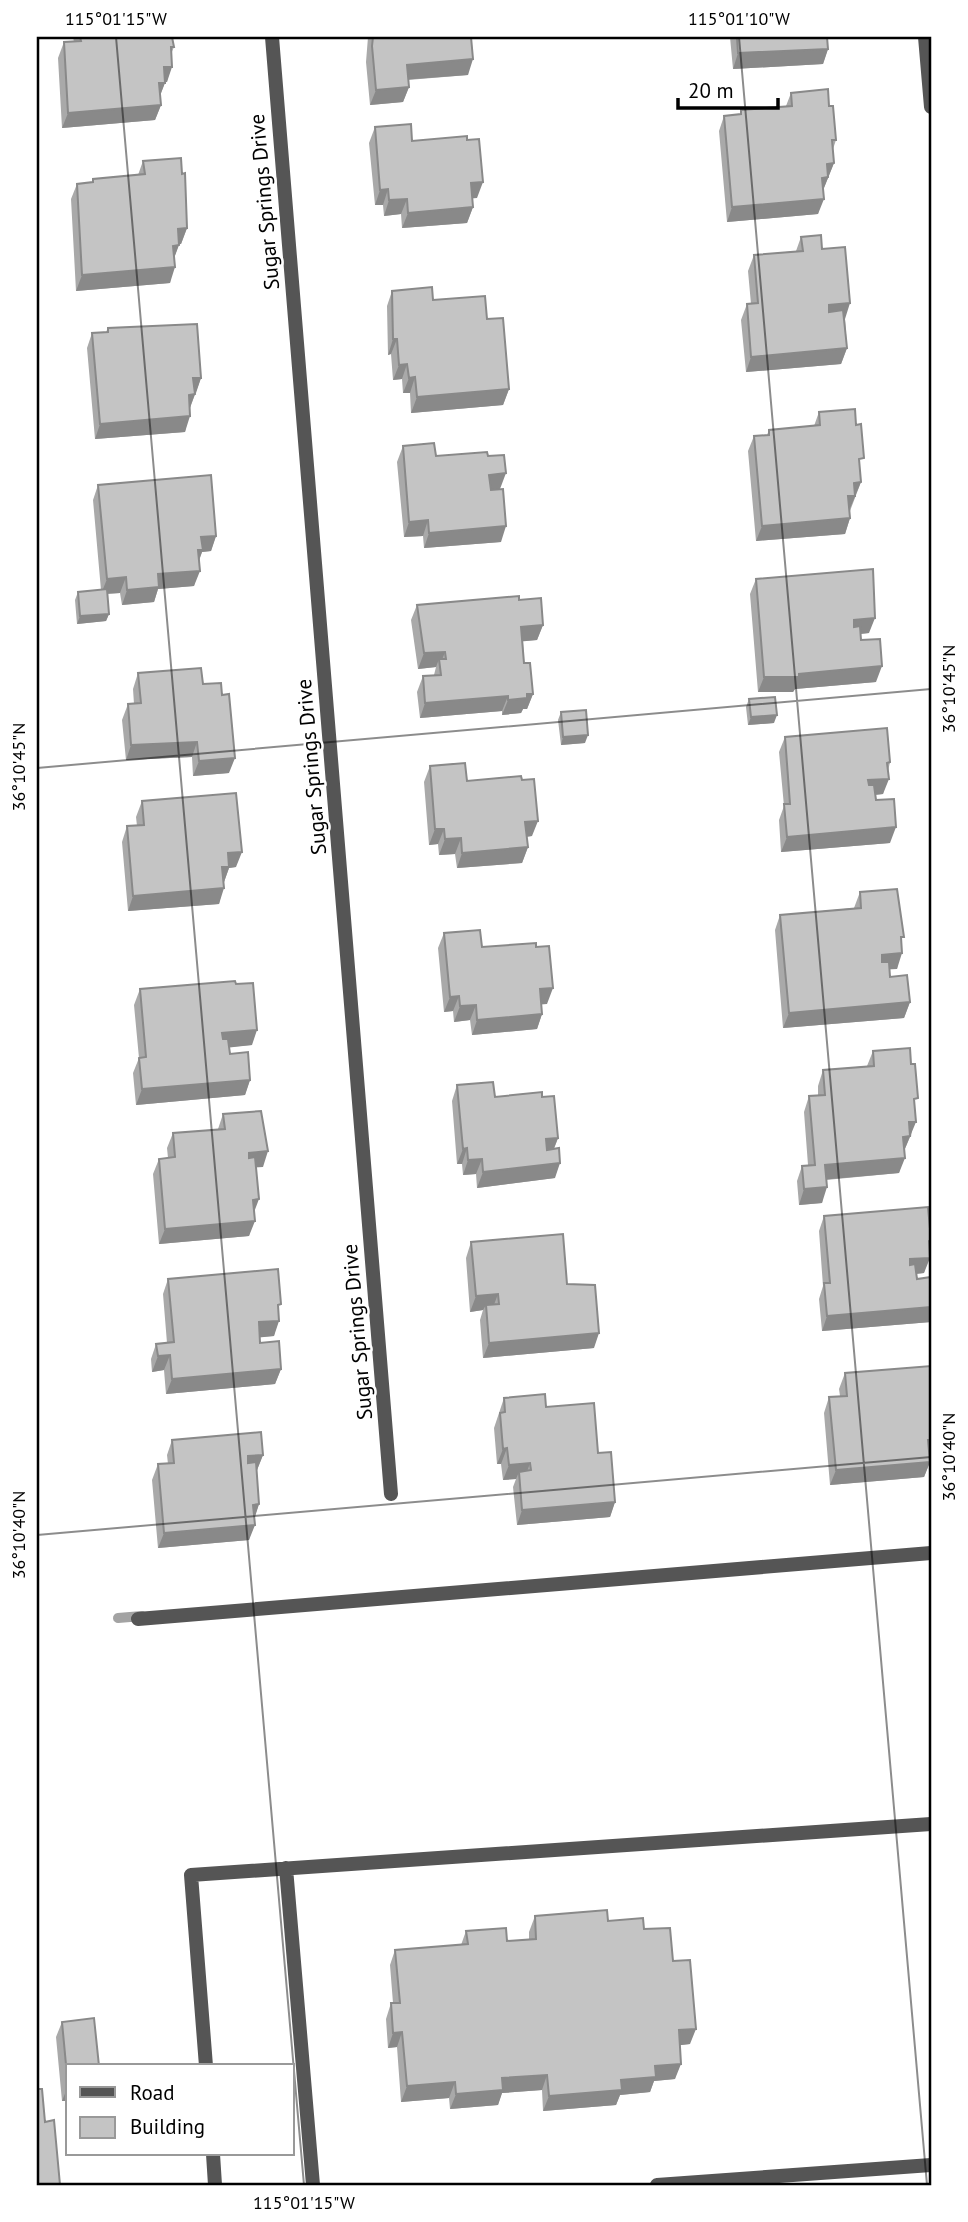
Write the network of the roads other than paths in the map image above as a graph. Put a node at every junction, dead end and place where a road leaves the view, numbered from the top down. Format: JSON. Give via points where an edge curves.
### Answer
{"nodes":[{"id":1,"x":272,"y":37,"type":"edge"},
{"id":2,"x":925,"y":37,"type":"edge"},
{"id":3,"x":931,"y":107,"type":"edge"},
{"id":4,"x":391,"y":1494,"type":"dead end"},
{"id":5,"x":931,"y":1553,"type":"edge"},
{"id":6,"x":138,"y":1619,"type":"dead end"},
{"id":7,"x":931,"y":1824,"type":"edge"},
{"id":8,"x":286,"y":1868,"type":"junction"},
{"id":9,"x":206,"y":2064,"type":"edge"},
{"id":10,"x":213,"y":2156,"type":"edge"},
{"id":11,"x":931,"y":2165,"type":"edge"},
{"id":12,"x":215,"y":2185,"type":"edge"},
{"id":13,"x":313,"y":2185,"type":"edge"},
{"id":14,"x":657,"y":2185,"type":"edge"}],
"edges":[{"from":1,"to":4,"type":"street","name":"Sugar Springs Drive"},
{"from":2,"to":3,"type":"street"},
{"from":5,"to":6,"type":"street"},
{"from":7,"to":8,"type":"street"},
{"from":8,"to":9,"type":"street","via":[[191,1875]]},
{"from":8,"to":13,"type":"street"},
{"from":10,"to":12,"type":"street"},
{"from":11,"to":14,"type":"street"}]}
